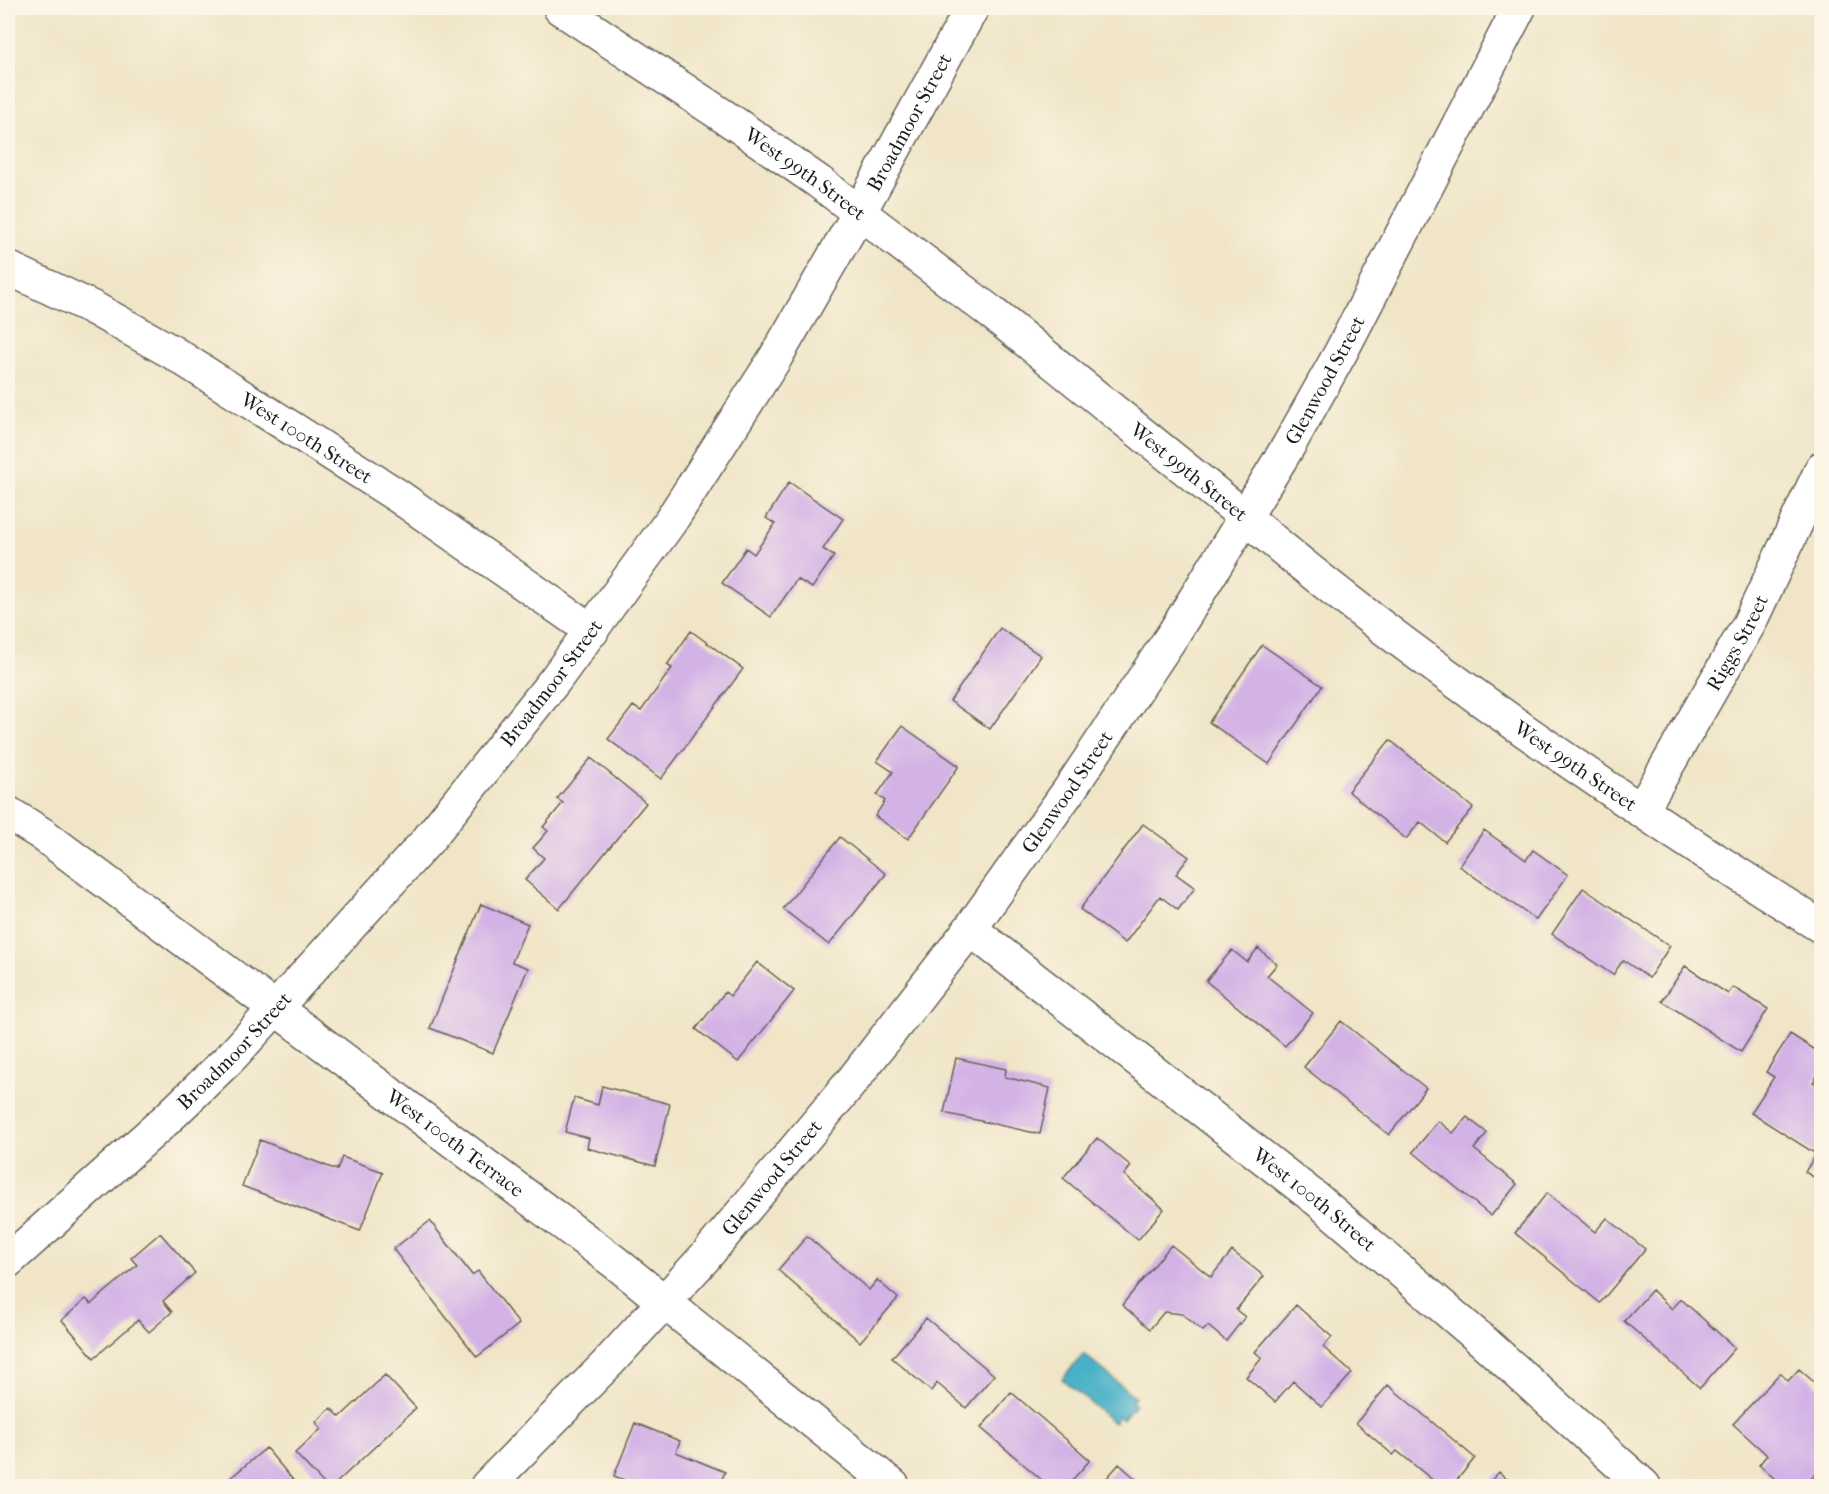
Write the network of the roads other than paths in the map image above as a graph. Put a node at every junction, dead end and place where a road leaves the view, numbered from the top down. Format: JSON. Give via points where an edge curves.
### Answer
{"nodes":[{"id":1,"x":560,"y":8,"type":"edge"},
{"id":2,"x":972,"y":8,"type":"edge"},
{"id":3,"x":1520,"y":8,"type":"edge"},
{"id":4,"x":859,"y":213,"type":"junction"},
{"id":5,"x":8,"y":268,"type":"edge"},
{"id":6,"x":1821,"y":468,"type":"edge"},
{"id":7,"x":1244,"y":516,"type":"junction"},
{"id":8,"x":592,"y":631,"type":"junction"},
{"id":9,"x":1641,"y":811,"type":"junction"},
{"id":10,"x":8,"y":813,"type":"edge"},
{"id":11,"x":1821,"y":927,"type":"edge"},
{"id":12,"x":970,"y":929,"type":"junction"},
{"id":13,"x":276,"y":1008,"type":"junction"},
{"id":14,"x":8,"y":1261,"type":"edge"},
{"id":15,"x":664,"y":1303,"type":"junction"},
{"id":16,"x":488,"y":1486,"type":"edge"},
{"id":17,"x":893,"y":1486,"type":"edge"},
{"id":18,"x":1644,"y":1486,"type":"edge"}],
"edges":[{"from":1,"to":4,"type":"street","name":"West 99th Street","via":[[737,125]]},
{"from":2,"to":4,"type":"street","name":"Broadmoor Street"},
{"from":3,"to":7,"type":"street","name":"Glenwood Street","via":[[1341,352]]},
{"from":4,"to":7,"type":"street","name":"West 99th Street"},
{"from":4,"to":8,"type":"street","name":"Broadmoor Street","via":[[768,370],[670,522]]},
{"from":5,"to":8,"type":"street","name":"West 100th Street","via":[[93,308],[172,352],[398,496]]},
{"from":6,"to":9,"type":"street","name":"Riggs Street","via":[[1749,624]]},
{"from":7,"to":9,"type":"street","name":"West 99th Street","via":[[1400,640]]},
{"from":7,"to":12,"type":"street","name":"Glenwood Street","via":[[1174,633]]},
{"from":8,"to":13,"type":"street","name":"Broadmoor Street","via":[[426,841]]},
{"from":9,"to":11,"type":"street","name":"West 99th Street"},
{"from":10,"to":13,"type":"street","name":"West 100th Terrace","via":[[42,834]]},
{"from":12,"to":15,"type":"street","name":"Glenwood Street","via":[[853,1080]]},
{"from":12,"to":18,"type":"street","name":"West 100th Street","via":[[1319,1201]]},
{"from":13,"to":14,"type":"street","name":"Broadmoor Street","via":[[168,1118]]},
{"from":13,"to":15,"type":"street","name":"West 100th Terrace"},
{"from":15,"to":16,"type":"street","name":"Glenwood Street"},
{"from":15,"to":17,"type":"street","name":"West 100th Terrace"}]}
